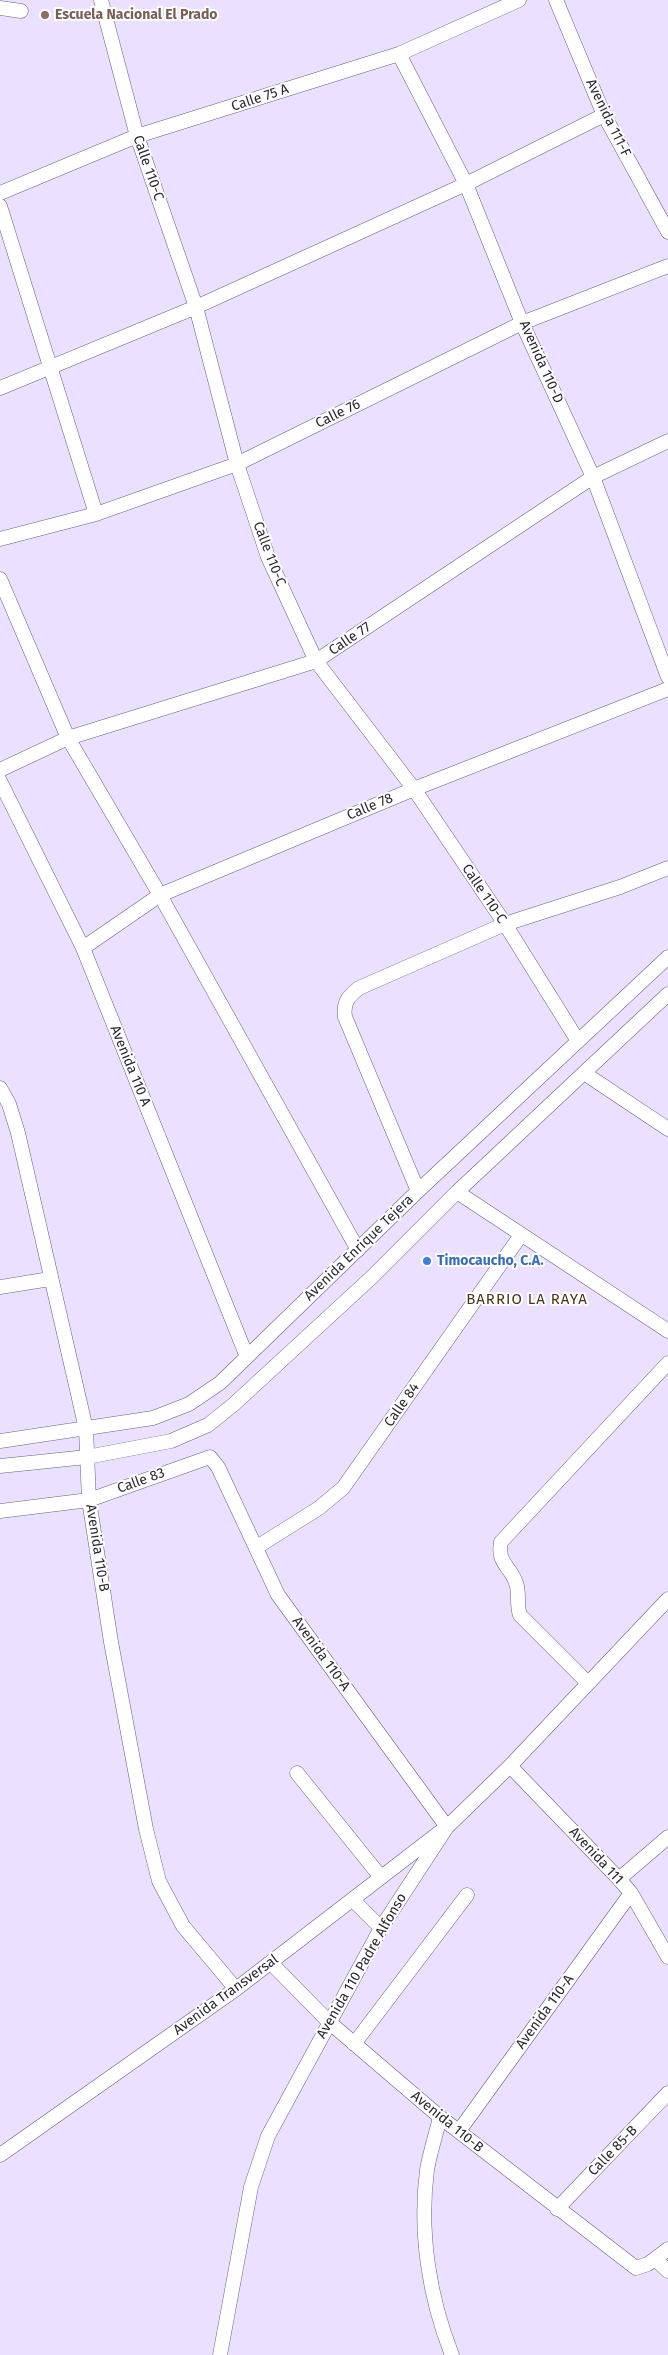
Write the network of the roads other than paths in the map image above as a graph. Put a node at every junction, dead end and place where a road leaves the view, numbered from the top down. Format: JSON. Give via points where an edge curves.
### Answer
{"nodes":[{"id":1,"x":101,"y":0,"type":"edge"},
{"id":2,"x":519,"y":0,"type":"edge"},
{"id":3,"x":556,"y":0,"type":"edge"},
{"id":4,"x":0,"y":8,"type":"edge"},
{"id":5,"x":22,"y":11,"type":"dead end"},
{"id":6,"x":398,"y":54,"type":"junction"},
{"id":7,"x":604,"y":115,"type":"junction"},
{"id":8,"x":137,"y":136,"type":"junction"},
{"id":9,"x":466,"y":184,"type":"junction"},
{"id":10,"x":0,"y":192,"type":"edge"},
{"id":11,"x":0,"y":206,"type":"edge"},
{"id":12,"x":668,"y":232,"type":"edge"},
{"id":13,"x":668,"y":266,"type":"edge"},
{"id":14,"x":196,"y":307,"type":"junction"},
{"id":15,"x":522,"y":323,"type":"junction"},
{"id":16,"x":50,"y":366,"type":"junction"},
{"id":17,"x":0,"y":388,"type":"edge"},
{"id":18,"x":668,"y":441,"type":"edge"},
{"id":19,"x":237,"y":464,"type":"junction"},
{"id":20,"x":593,"y":477,"type":"junction"},
{"id":21,"x":96,"y":514,"type":"junction"},
{"id":22,"x":0,"y":539,"type":"edge"},
{"id":23,"x":0,"y":579,"type":"edge"},
{"id":24,"x":316,"y":661,"type":"junction"},
{"id":25,"x":668,"y":678,"type":"edge"},
{"id":26,"x":668,"y":689,"type":"edge"},
{"id":27,"x":68,"y":738,"type":"junction"},
{"id":28,"x":0,"y":770,"type":"edge"},
{"id":29,"x":0,"y":781,"type":"edge"},
{"id":30,"x":414,"y":789,"type":"junction"},
{"id":31,"x":668,"y":868,"type":"edge"},
{"id":32,"x":160,"y":895,"type":"junction"},
{"id":33,"x":505,"y":924,"type":"junction"},
{"id":34,"x":83,"y":948,"type":"junction"},
{"id":35,"x":668,"y":957,"type":"edge"},
{"id":36,"x":668,"y":994,"type":"edge"},
{"id":37,"x":578,"y":1041,"type":"junction"},
{"id":38,"x":584,"y":1073,"type":"junction"},
{"id":39,"x":0,"y":1088,"type":"edge"},
{"id":40,"x":668,"y":1129,"type":"edge"},
{"id":41,"x":418,"y":1190,"type":"junction"},
{"id":42,"x":457,"y":1192,"type":"junction"},
{"id":43,"x":521,"y":1235,"type":"junction"},
{"id":44,"x":358,"y":1250,"type":"junction"},
{"id":45,"x":50,"y":1279,"type":"junction"},
{"id":46,"x":0,"y":1287,"type":"edge"},
{"id":47,"x":668,"y":1332,"type":"edge"},
{"id":48,"x":247,"y":1357,"type":"junction"},
{"id":49,"x":668,"y":1363,"type":"edge"},
{"id":50,"x":86,"y":1430,"type":"junction"},
{"id":51,"x":0,"y":1441,"type":"edge"},
{"id":52,"x":86,"y":1457,"type":"junction"},
{"id":53,"x":0,"y":1466,"type":"edge"},
{"id":54,"x":218,"y":1467,"type":"joint"},
{"id":55,"x":89,"y":1500,"type":"junction"},
{"id":56,"x":0,"y":1511,"type":"edge"},
{"id":57,"x":257,"y":1547,"type":"junction"},
{"id":58,"x":668,"y":1600,"type":"edge"},
{"id":59,"x":588,"y":1684,"type":"junction"},
{"id":60,"x":510,"y":1766,"type":"junction"},
{"id":61,"x":297,"y":1773,"type":"dead end"},
{"id":62,"x":447,"y":1828,"type":"junction"},
{"id":63,"x":668,"y":1837,"type":"edge"},
{"id":64,"x":380,"y":1876,"type":"junction"},
{"id":65,"x":619,"y":1879,"type":"junction"},
{"id":66,"x":631,"y":1893,"type":"junction"},
{"id":67,"x":467,"y":1895,"type":"dead end"},
{"id":68,"x":352,"y":1900,"type":"junction"},
{"id":69,"x":380,"y":1928,"type":"junction"},
{"id":70,"x":668,"y":1957,"type":"edge"},
{"id":71,"x":271,"y":1963,"type":"junction"},
{"id":72,"x":236,"y":1989,"type":"junction"},
{"id":73,"x":329,"y":2022,"type":"junction"},
{"id":74,"x":354,"y":2044,"type":"junction"},
{"id":75,"x":668,"y":2093,"type":"edge"},
{"id":76,"x":440,"y":2117,"type":"junction"},
{"id":77,"x":459,"y":2131,"type":"junction"},
{"id":78,"x":0,"y":2155,"type":"edge"},
{"id":79,"x":557,"y":2209,"type":"junction"},
{"id":80,"x":668,"y":2249,"type":"edge"},
{"id":81,"x":654,"y":2259,"type":"junction"},
{"id":82,"x":668,"y":2271,"type":"edge"},
{"id":83,"x":220,"y":2355,"type":"edge"},
{"id":84,"x":452,"y":2355,"type":"edge"}],
"edges":[{"from":1,"to":8,"type":"street","name":"Calle 110-C"},
{"from":2,"to":6,"type":"street","name":"Calle 75 A"},
{"from":3,"to":7,"type":"street","name":"Avenida 111-F"},
{"from":4,"to":5,"type":"street"},
{"from":6,"to":8,"type":"street","name":"Calle 75 A"},
{"from":6,"to":9,"type":"street","name":"Avenida 110-D"},
{"from":7,"to":9,"type":"street"},
{"from":7,"to":12,"type":"street","name":"Avenida 111-F"},
{"from":8,"to":10,"type":"street","name":"Calle 75 A"},
{"from":8,"to":14,"type":"street","name":"Calle 110-C"},
{"from":9,"to":14,"type":"street"},
{"from":9,"to":15,"type":"street","name":"Avenida 110-D"},
{"from":11,"to":16,"type":"street"},
{"from":13,"to":15,"type":"street","name":"Calle 76"},
{"from":14,"to":16,"type":"street"},
{"from":14,"to":19,"type":"street","name":"Calle 110-C"},
{"from":15,"to":19,"type":"street","name":"Calle 76"},
{"from":15,"to":20,"type":"street","name":"Avenida 110-D"},
{"from":16,"to":17,"type":"street"},
{"from":16,"to":21,"type":"street"},
{"from":18,"to":20,"type":"street","name":"Calle 77"},
{"from":19,"to":21,"type":"street","name":"Calle 76"},
{"from":19,"to":24,"type":"street","name":"Calle 110-C","via":[[268,557]]},
{"from":20,"to":24,"type":"street","name":"Calle 77"},
{"from":20,"to":25,"type":"street","name":"Avenida 110-D"},
{"from":21,"to":22,"type":"street","name":"Calle 76"},
{"from":23,"to":27,"type":"street"},
{"from":24,"to":27,"type":"street","name":"Calle 77"},
{"from":24,"to":30,"type":"street","name":"Calle 110-C"},
{"from":26,"to":30,"type":"street","name":"Calle 78"},
{"from":27,"to":28,"type":"street","name":"Calle 77"},
{"from":27,"to":32,"type":"street"},
{"from":29,"to":34,"type":"street","name":"Avenida 110 A"},
{"from":30,"to":32,"type":"street","name":"Calle 78"},
{"from":30,"to":33,"type":"street","name":"Calle 110-C"},
{"from":31,"to":33,"type":"street"},
{"from":32,"to":34,"type":"street","name":"Calle 78"},
{"from":32,"to":44,"type":"street"},
{"from":33,"to":37,"type":"street","name":"Calle 110-C"},
{"from":33,"to":41,"type":"street","via":[[359,988],[348,996],[344,1006],[345,1016]]},
{"from":34,"to":48,"type":"street","name":"Avenida 110 A"},
{"from":35,"to":37,"type":"street","name":"Avenida Enrique Tejera"},
{"from":36,"to":38,"type":"street","name":"Avenida Enrique Tejera"},
{"from":37,"to":41,"type":"street","name":"Avenida Enrique Tejera"},
{"from":38,"to":40,"type":"street"},
{"from":38,"to":42,"type":"street","name":"Avenida Enrique Tejera"},
{"from":39,"to":45,"type":"street","name":"Avenida 110-B","via":[[18,1133]]},
{"from":41,"to":44,"type":"street","name":"Avenida Enrique Tejera"},
{"from":42,"to":43,"type":"street"},
{"from":42,"to":52,"type":"street","name":"Avenida Enrique Tejera","via":[[317,1328],[208,1425],[171,1441]]},
{"from":43,"to":47,"type":"street"},
{"from":43,"to":57,"type":"street","name":"Calle 84","via":[[343,1488],[319,1508]]},
{"from":44,"to":48,"type":"street","name":"Avenida Enrique Tejera"},
{"from":45,"to":46,"type":"street"},
{"from":45,"to":50,"type":"street","name":"Avenida 110-B"},
{"from":48,"to":50,"type":"street","name":"Avenida Enrique Tejera","via":[[220,1383],[189,1404],[153,1418]]},
{"from":49,"to":59,"type":"street","via":[[501,1542],[500,1558],[517,1584],[520,1615]]},
{"from":50,"to":51,"type":"street","name":"Avenida Enrique Tejera"},
{"from":50,"to":52,"type":"street","name":"Avenida 110-B"},
{"from":52,"to":53,"type":"street","name":"Avenida Enrique Tejera"},
{"from":52,"to":55,"type":"street","name":"Avenida 110-B"},
{"from":54,"to":55,"type":"street","name":"Calle 83","via":[[210,1457],[204,1458]]},
{"from":54,"to":57,"type":"street","name":"Avenida 110-A"},
{"from":55,"to":56,"type":"street","name":"Calle 83"},
{"from":55,"to":72,"type":"street","name":"Avenida 110-B","via":[[111,1642],[146,1829],[159,1881],[183,1926]]},
{"from":57,"to":62,"type":"street","name":"Avenida 110-A","via":[[278,1595]]},
{"from":58,"to":59,"type":"street","name":"Avenida 110 Padre Alfonso"},
{"from":59,"to":60,"type":"street","name":"Avenida 110 Padre Alfonso"},
{"from":60,"to":62,"type":"street","name":"Avenida 110 Padre Alfonso"},
{"from":60,"to":65,"type":"street","name":"Avenida 111"},
{"from":61,"to":64,"type":"street"},
{"from":62,"to":64,"type":"street","name":"Avenida Transversal"},
{"from":62,"to":69,"type":"street","name":"Avenida 110 Padre Alfonso"},
{"from":63,"to":65,"type":"street"},
{"from":64,"to":68,"type":"street","name":"Avenida Transversal"},
{"from":65,"to":66,"type":"street","name":"Avenida 111"},
{"from":66,"to":70,"type":"street","name":"Avenida 111"},
{"from":66,"to":77,"type":"street","name":"Avenida 110-A"},
{"from":67,"to":74,"type":"street"},
{"from":68,"to":69,"type":"street"},
{"from":68,"to":71,"type":"street","name":"Avenida Transversal"},
{"from":69,"to":73,"type":"street","name":"Avenida 110 Padre Alfonso"},
{"from":71,"to":72,"type":"street","name":"Avenida Transversal"},
{"from":71,"to":73,"type":"street","name":"Avenida 110-B"},
{"from":72,"to":78,"type":"street","name":"Avenida Transversal"},
{"from":73,"to":74,"type":"street","name":"Avenida 110-B"},
{"from":73,"to":83,"type":"street","name":"Avenida 110 Padre Alfonso","via":[[268,2136],[251,2187]]},
{"from":74,"to":76,"type":"street","name":"Avenida 110-B"},
{"from":75,"to":79,"type":"street","name":"Calle 85-B"},
{"from":76,"to":77,"type":"street","name":"Avenida 110-B"},
{"from":76,"to":84,"type":"street","via":[[427,2170],[425,2228],[428,2276]]},
{"from":77,"to":79,"type":"street","name":"Avenida 110-B"},
{"from":79,"to":81,"type":"street","name":"Avenida 110-B","via":[[636,2268]]},
{"from":80,"to":81,"type":"street"},
{"from":81,"to":82,"type":"street"}]}
